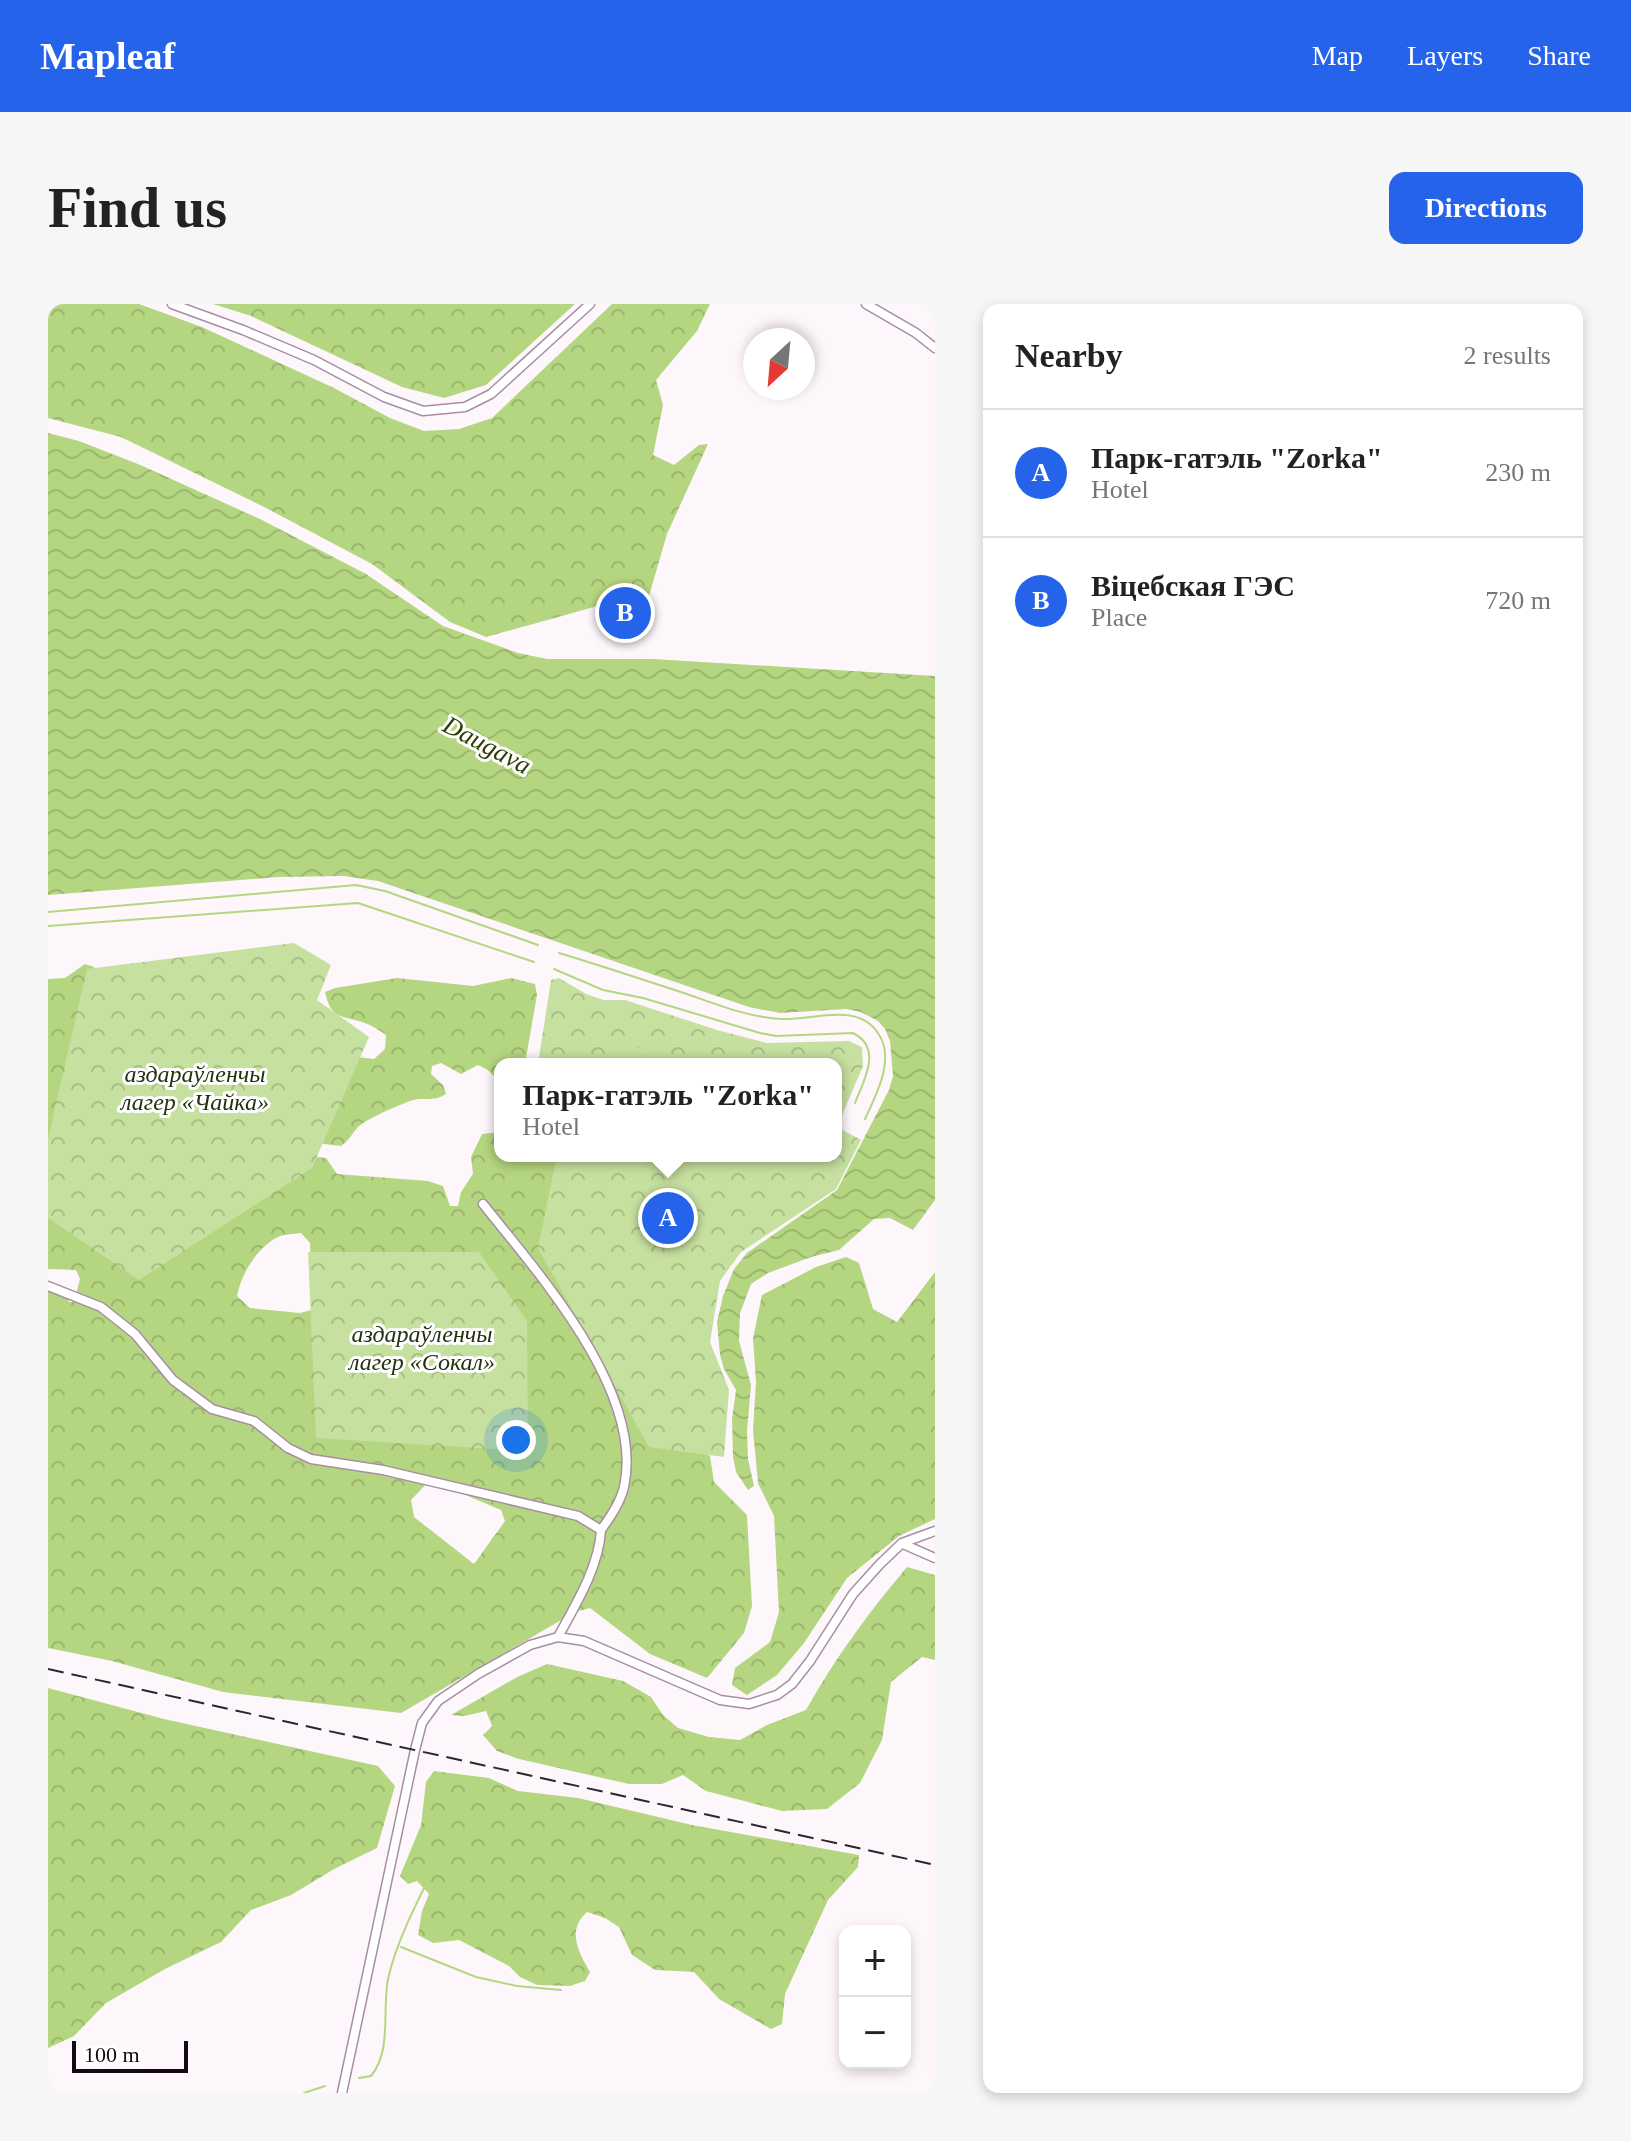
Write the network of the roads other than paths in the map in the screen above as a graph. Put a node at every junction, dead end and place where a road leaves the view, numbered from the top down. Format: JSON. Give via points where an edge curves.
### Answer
{"nodes":[{"id":1,"x":172,"y":304,"type":"edge"},
{"id":2,"x":590,"y":304,"type":"edge"},
{"id":3,"x":866,"y":304,"type":"edge"},
{"id":4,"x":935,"y":348,"type":"edge"},
{"id":5,"x":483,"y":1204,"type":"dead end"},
{"id":6,"x":48,"y":1286,"type":"edge"},
{"id":7,"x":601,"y":1530,"type":"junction"},
{"id":8,"x":935,"y":1531,"type":"edge"},
{"id":9,"x":902,"y":1543,"type":"junction"},
{"id":10,"x":935,"y":1558,"type":"edge"},
{"id":11,"x":558,"y":1637,"type":"junction"},
{"id":12,"x":342,"y":2093,"type":"edge"}],
"edges":[{"from":1,"to":2,"type":"street","via":[[286,348],[423,411],[465,407],[491,394]]},
{"from":3,"to":4,"type":"street"},
{"from":5,"to":7,"type":"street","via":[[555,1295],[598,1365],[625,1428],[624,1484]]},
{"from":6,"to":7,"type":"street","via":[[101,1307],[135,1334],[173,1380],[212,1409],[254,1421],[311,1459],[383,1470],[578,1516]]},
{"from":7,"to":11,"type":"street","via":[[601,1545],[583,1590]]},
{"from":8,"to":9,"type":"street"},
{"from":9,"to":10,"type":"street"},
{"from":9,"to":11,"type":"street","via":[[853,1594],[792,1684],[749,1704],[720,1700],[584,1641]]},
{"from":11,"to":12,"type":"street","via":[[530,1645],[478,1674],[438,1701],[422,1723]]}]}
